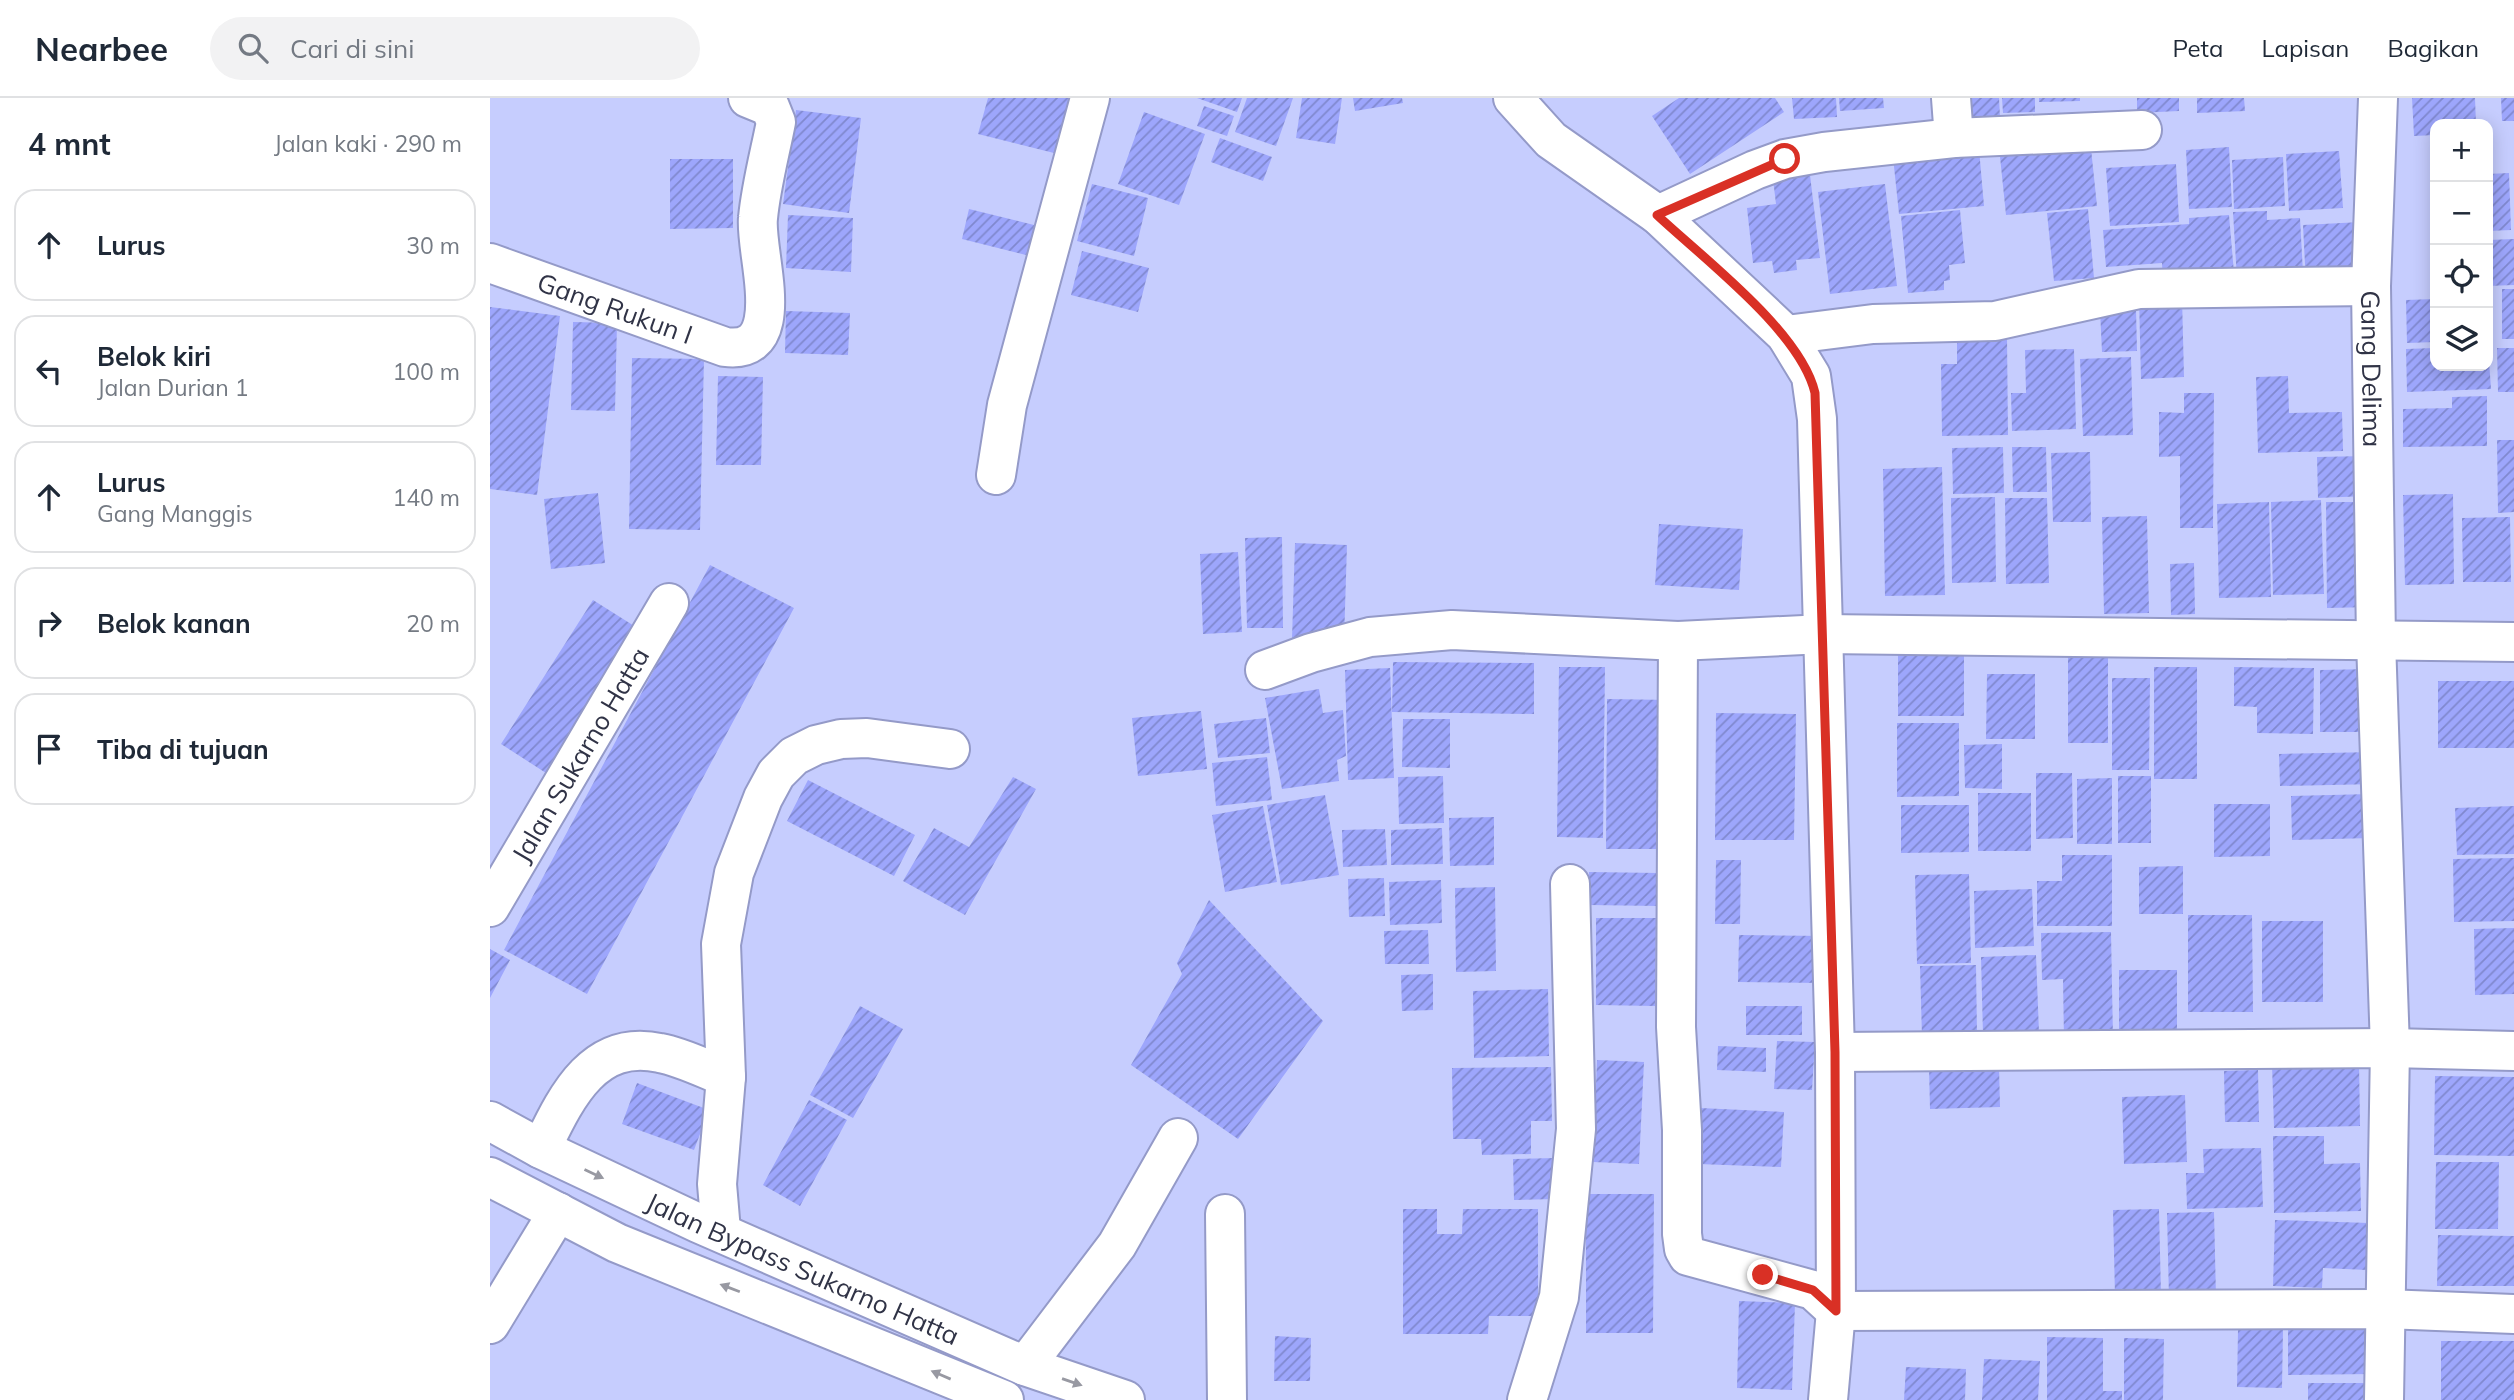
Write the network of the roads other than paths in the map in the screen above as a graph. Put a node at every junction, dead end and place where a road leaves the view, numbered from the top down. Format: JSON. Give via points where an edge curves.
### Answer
{"nodes":[{"id":1,"x":748,"y":98,"type":"edge"},
{"id":2,"x":1090,"y":98,"type":"edge"},
{"id":3,"x":1513,"y":98,"type":"edge"},
{"id":4,"x":1951,"y":98,"type":"edge"},
{"id":5,"x":2378,"y":98,"type":"edge"},
{"id":6,"x":2142,"y":130,"type":"dead end"},
{"id":7,"x":1954,"y":138,"type":"junction"},
{"id":8,"x":1657,"y":215,"type":"junction"},
{"id":9,"x":490,"y":263,"type":"edge"},
{"id":10,"x":2371,"y":286,"type":"junction"},
{"id":11,"x":1786,"y":335,"type":"junction"},
{"id":12,"x":996,"y":475,"type":"dead end"},
{"id":13,"x":669,"y":603,"type":"dead end"},
{"id":14,"x":1824,"y":634,"type":"junction"},
{"id":15,"x":1678,"y":641,"type":"junction"},
{"id":16,"x":2376,"y":641,"type":"junction"},
{"id":17,"x":2514,"y":642,"type":"edge"},
{"id":18,"x":1265,"y":670,"type":"dead end"},
{"id":19,"x":950,"y":749,"type":"dead end"},
{"id":20,"x":1570,"y":884,"type":"dead end"},
{"id":21,"x":490,"y":907,"type":"edge"},
{"id":22,"x":2390,"y":1048,"type":"junction"},
{"id":23,"x":2514,"y":1051,"type":"edge"},
{"id":24,"x":1835,"y":1052,"type":"junction"},
{"id":25,"x":726,"y":1077,"type":"junction"},
{"id":26,"x":490,"y":1121,"type":"edge"},
{"id":27,"x":1178,"y":1138,"type":"dead end"},
{"id":28,"x":541,"y":1149,"type":"junction"},
{"id":29,"x":490,"y":1177,"type":"edge"},
{"id":30,"x":558,"y":1212,"type":"junction"},
{"id":31,"x":1225,"y":1214,"type":"dead end"},
{"id":32,"x":720,"y":1231,"type":"junction"},
{"id":33,"x":2385,"y":1309,"type":"junction"},
{"id":34,"x":1836,"y":1311,"type":"junction"},
{"id":35,"x":2514,"y":1314,"type":"edge"},
{"id":36,"x":490,"y":1324,"type":"edge"},
{"id":37,"x":1025,"y":1366,"type":"junction"},
{"id":38,"x":1004,"y":1400,"type":"edge"},
{"id":39,"x":1125,"y":1400,"type":"edge"},
{"id":40,"x":1227,"y":1400,"type":"edge"},
{"id":41,"x":1527,"y":1400,"type":"edge"},
{"id":42,"x":1828,"y":1400,"type":"edge"},
{"id":43,"x":2384,"y":1400,"type":"edge"}],
"edges":[{"from":1,"to":9,"type":"main road","name":"Gang Rukun I","via":[[770,107],[776,122],[758,220],[767,316],[760,334],[742,346],[725,347]]},
{"from":2,"to":12,"type":"main road","via":[[1007,405]]},
{"from":3,"to":8,"type":"main road","via":[[1551,140]]},
{"from":4,"to":7,"type":"main road"},
{"from":5,"to":10,"type":"main road","name":"Gang Delima"},
{"from":6,"to":7,"type":"main road"},
{"from":7,"to":8,"type":"main road","via":[[1785,159]]},
{"from":8,"to":11,"type":"main road"},
{"from":10,"to":11,"type":"main road","via":[[2139,289],[1995,321],[1873,324]]},
{"from":10,"to":16,"type":"main road","name":"Gang Delima"},
{"from":11,"to":14,"type":"main road","via":[[1811,376],[1815,393]]},
{"from":13,"to":21,"type":"main road","name":"Jalan Sukarno Hatta"},
{"from":14,"to":15,"type":"main road"},
{"from":14,"to":16,"type":"main road"},
{"from":14,"to":24,"type":"main road"},
{"from":15,"to":18,"type":"main road","via":[[1410,632],[1358,640]]},
{"from":15,"to":34,"type":"main road","via":[[1675,1027],[1684,1249],[1696,1261],[1813,1290]]},
{"from":16,"to":17,"type":"main road"},
{"from":16,"to":22,"type":"main road","name":"Gang Delima"},
{"from":19,"to":25,"type":"main road","via":[[841,739],[794,756],[776,774],[754,817],[727,900],[721,944]]},
{"from":20,"to":41,"type":"main road","via":[[1576,1129],[1559,1297]]},
{"from":22,"to":23,"type":"main road"},
{"from":22,"to":24,"type":"main road"},
{"from":22,"to":33,"type":"main road","name":"Gang Delima"},
{"from":24,"to":34,"type":"main road"},
{"from":25,"to":28,"type":"main road","via":[[660,1053],[607,1059],[578,1082]]},
{"from":25,"to":32,"type":"main road","via":[[717,1184]]},
{"from":26,"to":28,"type":"main road","name":"Jalan Bypass Sukarno Hatta"},
{"from":27,"to":37,"type":"main road","via":[[1117,1245]]},
{"from":28,"to":32,"type":"main road","name":"Jalan Bypass Sukarno Hatta","one_way":true},
{"from":29,"to":30,"type":"main road","name":"Jalan Bypass Sukarno Hatta"},
{"from":30,"to":36,"type":"main road"},
{"from":38,"to":30,"type":"main road","name":"Jalan Bypass Sukarno Hatta","one_way":true,"via":[[617,1243]]},
{"from":31,"to":40,"type":"main road"},
{"from":32,"to":37,"type":"main road","name":"Jalan Bypass Sukarno Hatta"},
{"from":33,"to":34,"type":"main road"},
{"from":33,"to":35,"type":"main road"},
{"from":33,"to":43,"type":"main road","name":"Gang Delima"},
{"from":34,"to":42,"type":"main road"},
{"from":37,"to":39,"type":"main road","name":"Jalan Bypass Sukarno Hatta","one_way":true}]}
